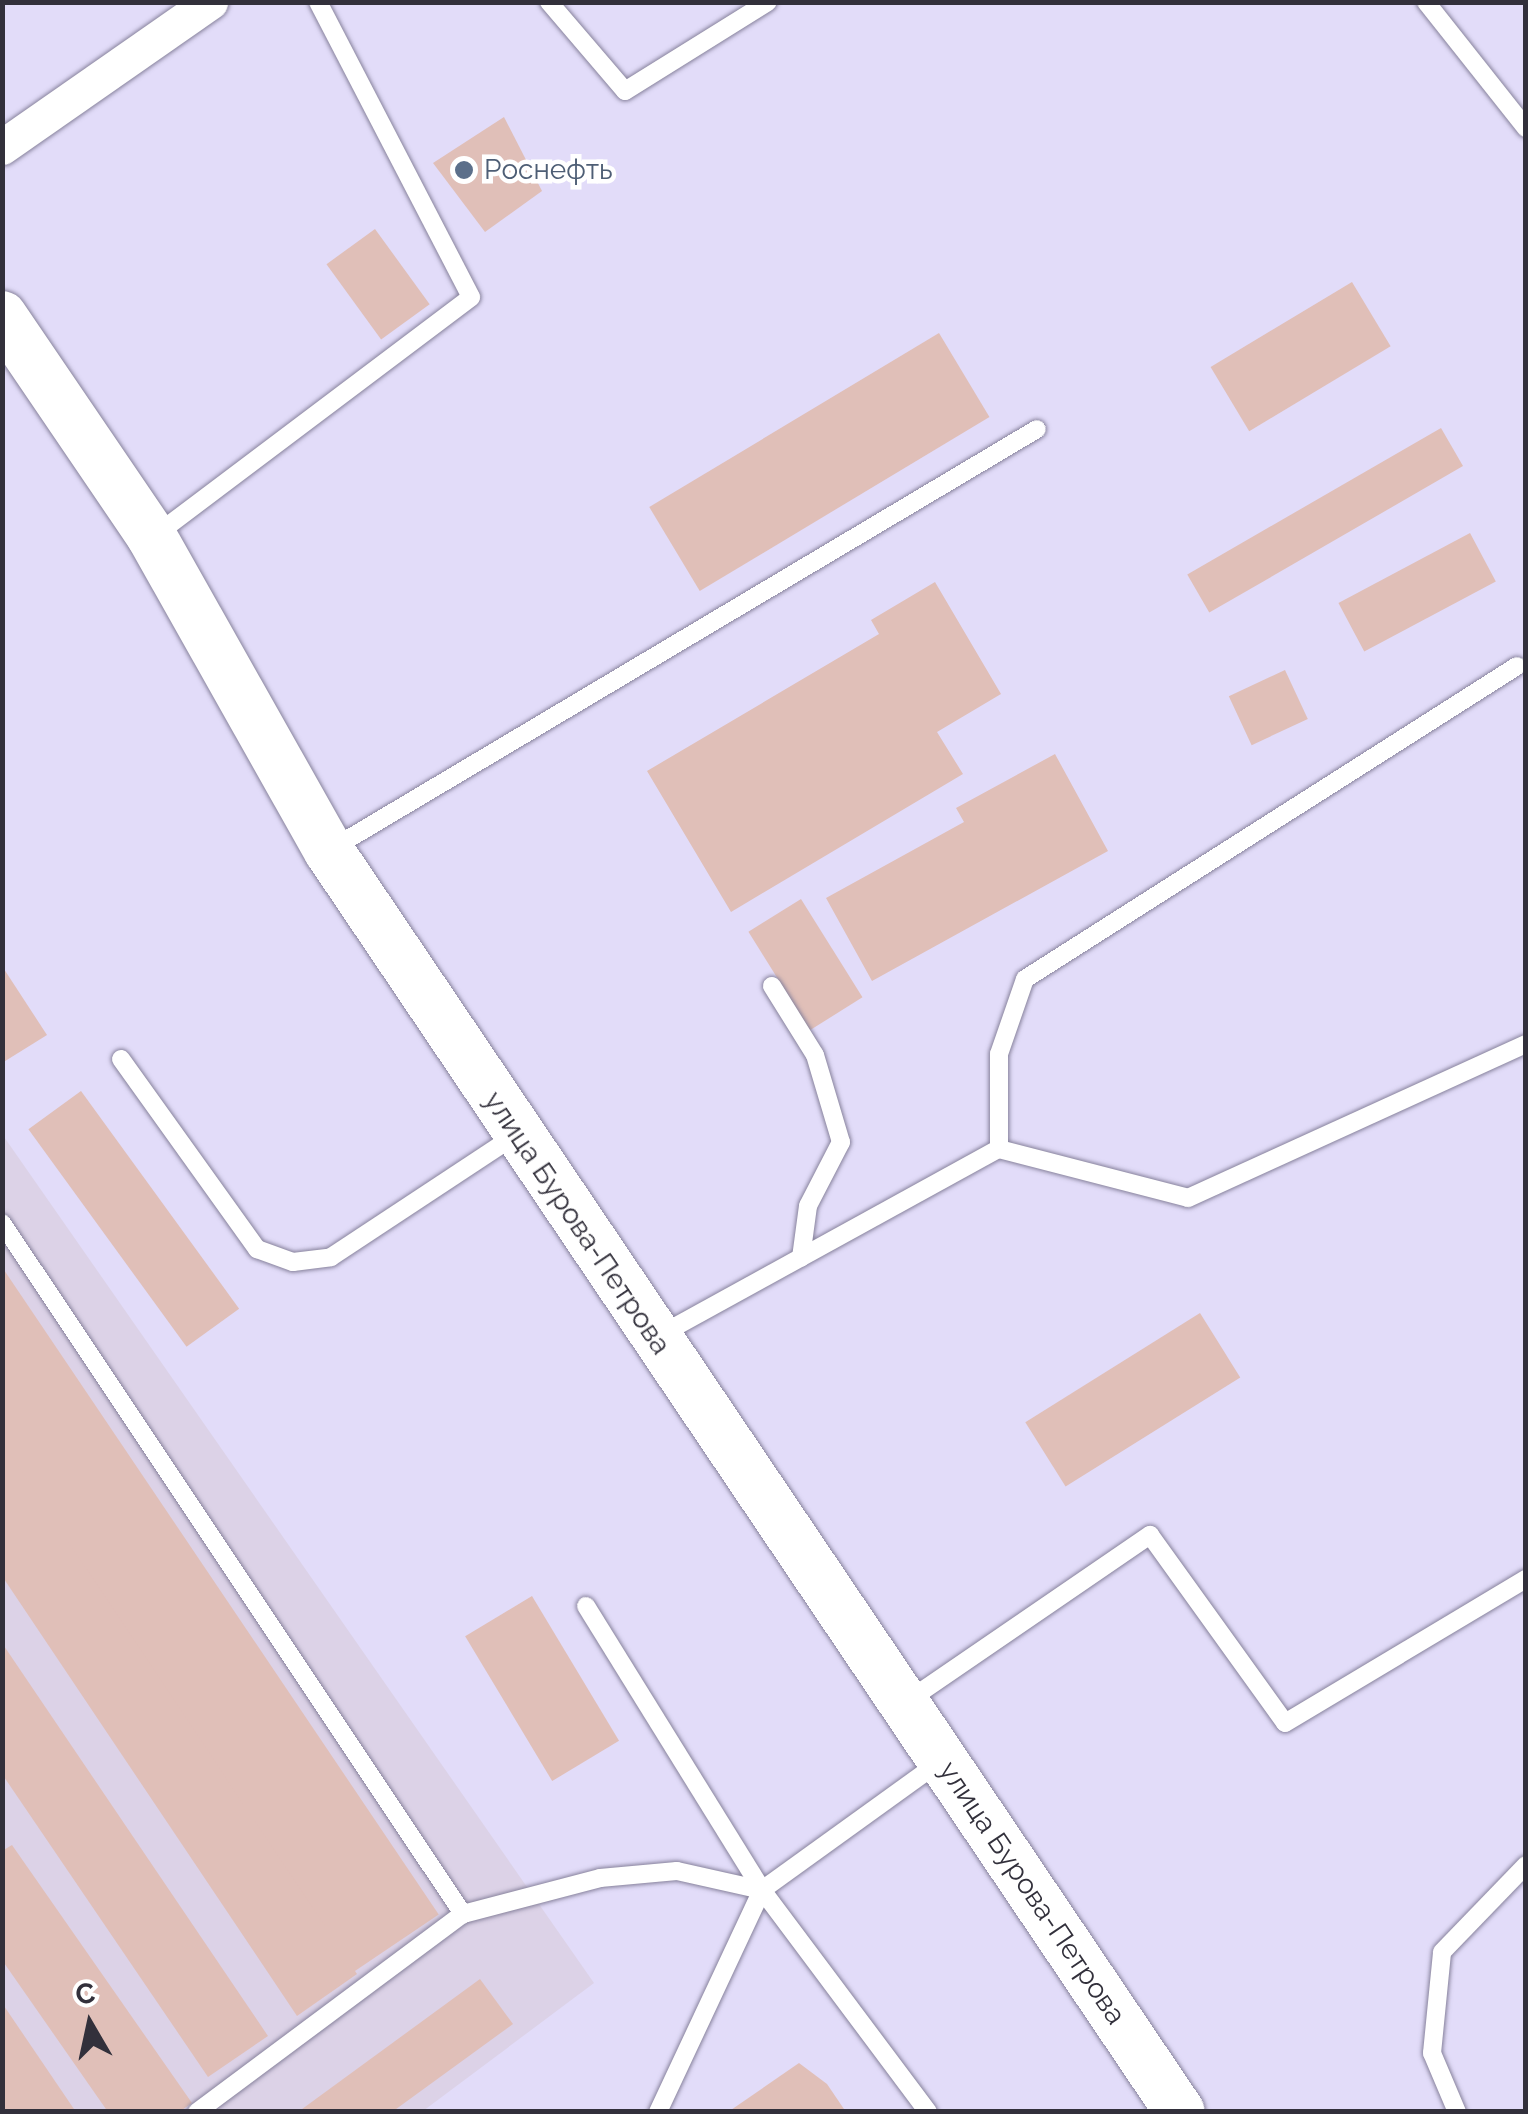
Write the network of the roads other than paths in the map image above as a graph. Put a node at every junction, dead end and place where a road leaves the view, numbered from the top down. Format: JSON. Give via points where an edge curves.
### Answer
{"nodes":[{"id":1,"x":210,"y":2,"type":"edge"},
{"id":2,"x":318,"y":2,"type":"edge"},
{"id":3,"x":550,"y":2,"type":"edge"},
{"id":4,"x":768,"y":2,"type":"edge"},
{"id":5,"x":1426,"y":2,"type":"edge"},
{"id":6,"x":1526,"y":128,"type":"edge"},
{"id":7,"x":2,"y":147,"type":"edge"},
{"id":8,"x":2,"y":316,"type":"edge"},
{"id":9,"x":1037,"y":429,"type":"dead end"},
{"id":10,"x":152,"y":537,"type":"junction"},
{"id":11,"x":1516,"y":666,"type":"dead end"},
{"id":12,"x":328,"y":851,"type":"junction"},
{"id":13,"x":772,"y":986,"type":"dead end"},
{"id":14,"x":1526,"y":1044,"type":"edge"},
{"id":15,"x":121,"y":1059,"type":"dead end"},
{"id":16,"x":516,"y":1135,"type":"junction"},
{"id":17,"x":999,"y":1149,"type":"junction"},
{"id":18,"x":2,"y":1223,"type":"edge"},
{"id":19,"x":801,"y":1258,"type":"junction"},
{"id":20,"x":655,"y":1338,"type":"junction"},
{"id":21,"x":1526,"y":1579,"type":"edge"},
{"id":22,"x":586,"y":1606,"type":"dead end"},
{"id":23,"x":901,"y":1705,"type":"junction"},
{"id":24,"x":941,"y":1760,"type":"junction"},
{"id":25,"x":1526,"y":1865,"type":"edge"},
{"id":26,"x":762,"y":1890,"type":"junction"},
{"id":27,"x":463,"y":1914,"type":"junction"},
{"id":28,"x":197,"y":2112,"type":"edge"},
{"id":29,"x":658,"y":2112,"type":"edge"},
{"id":30,"x":928,"y":2112,"type":"edge"},
{"id":31,"x":1180,"y":2112,"type":"edge"},
{"id":32,"x":1458,"y":2112,"type":"edge"}],
"edges":[{"from":1,"to":7,"type":"street"},
{"from":2,"to":10,"type":"lane","via":[[471,297],[288,441]]},
{"from":3,"to":4,"type":"lane","via":[[624,91]]},
{"from":5,"to":6,"type":"lane"},
{"from":8,"to":10,"type":"main road","name":"улица Бурова-Петрова"},
{"from":9,"to":12,"type":"lane"},
{"from":10,"to":12,"type":"main road","name":"улица Бурова-Петрова"},
{"from":11,"to":17,"type":"lane","via":[[1026,979],[999,1054]]},
{"from":12,"to":16,"type":"main road","name":"улица Бурова-Петрова"},
{"from":13,"to":19,"type":"lane","via":[[814,1055],[841,1142],[808,1206]]},
{"from":14,"to":17,"type":"lane","via":[[1188,1198]]},
{"from":15,"to":16,"type":"lane","via":[[257,1249],[293,1262],[331,1257]]},
{"from":16,"to":20,"type":"main road","name":"улица Бурова-Петрова"},
{"from":17,"to":19,"type":"lane"},
{"from":18,"to":27,"type":"lane"},
{"from":19,"to":20,"type":"lane"},
{"from":20,"to":23,"type":"main road","name":"улица Бурова-Петрова"},
{"from":21,"to":23,"type":"lane","via":[[1284,1724],[1150,1536]]},
{"from":22,"to":26,"type":"lane"},
{"from":23,"to":24,"type":"main road","name":"улица Бурова-Петрова"},
{"from":24,"to":26,"type":"lane"},
{"from":24,"to":31,"type":"main road","name":"улица Бурова-Петрова"},
{"from":25,"to":32,"type":"lane","via":[[1442,1952],[1432,2052]]},
{"from":26,"to":27,"type":"lane","via":[[677,1871],[600,1878]]},
{"from":26,"to":29,"type":"lane"},
{"from":26,"to":30,"type":"lane"},
{"from":27,"to":28,"type":"lane"}]}
